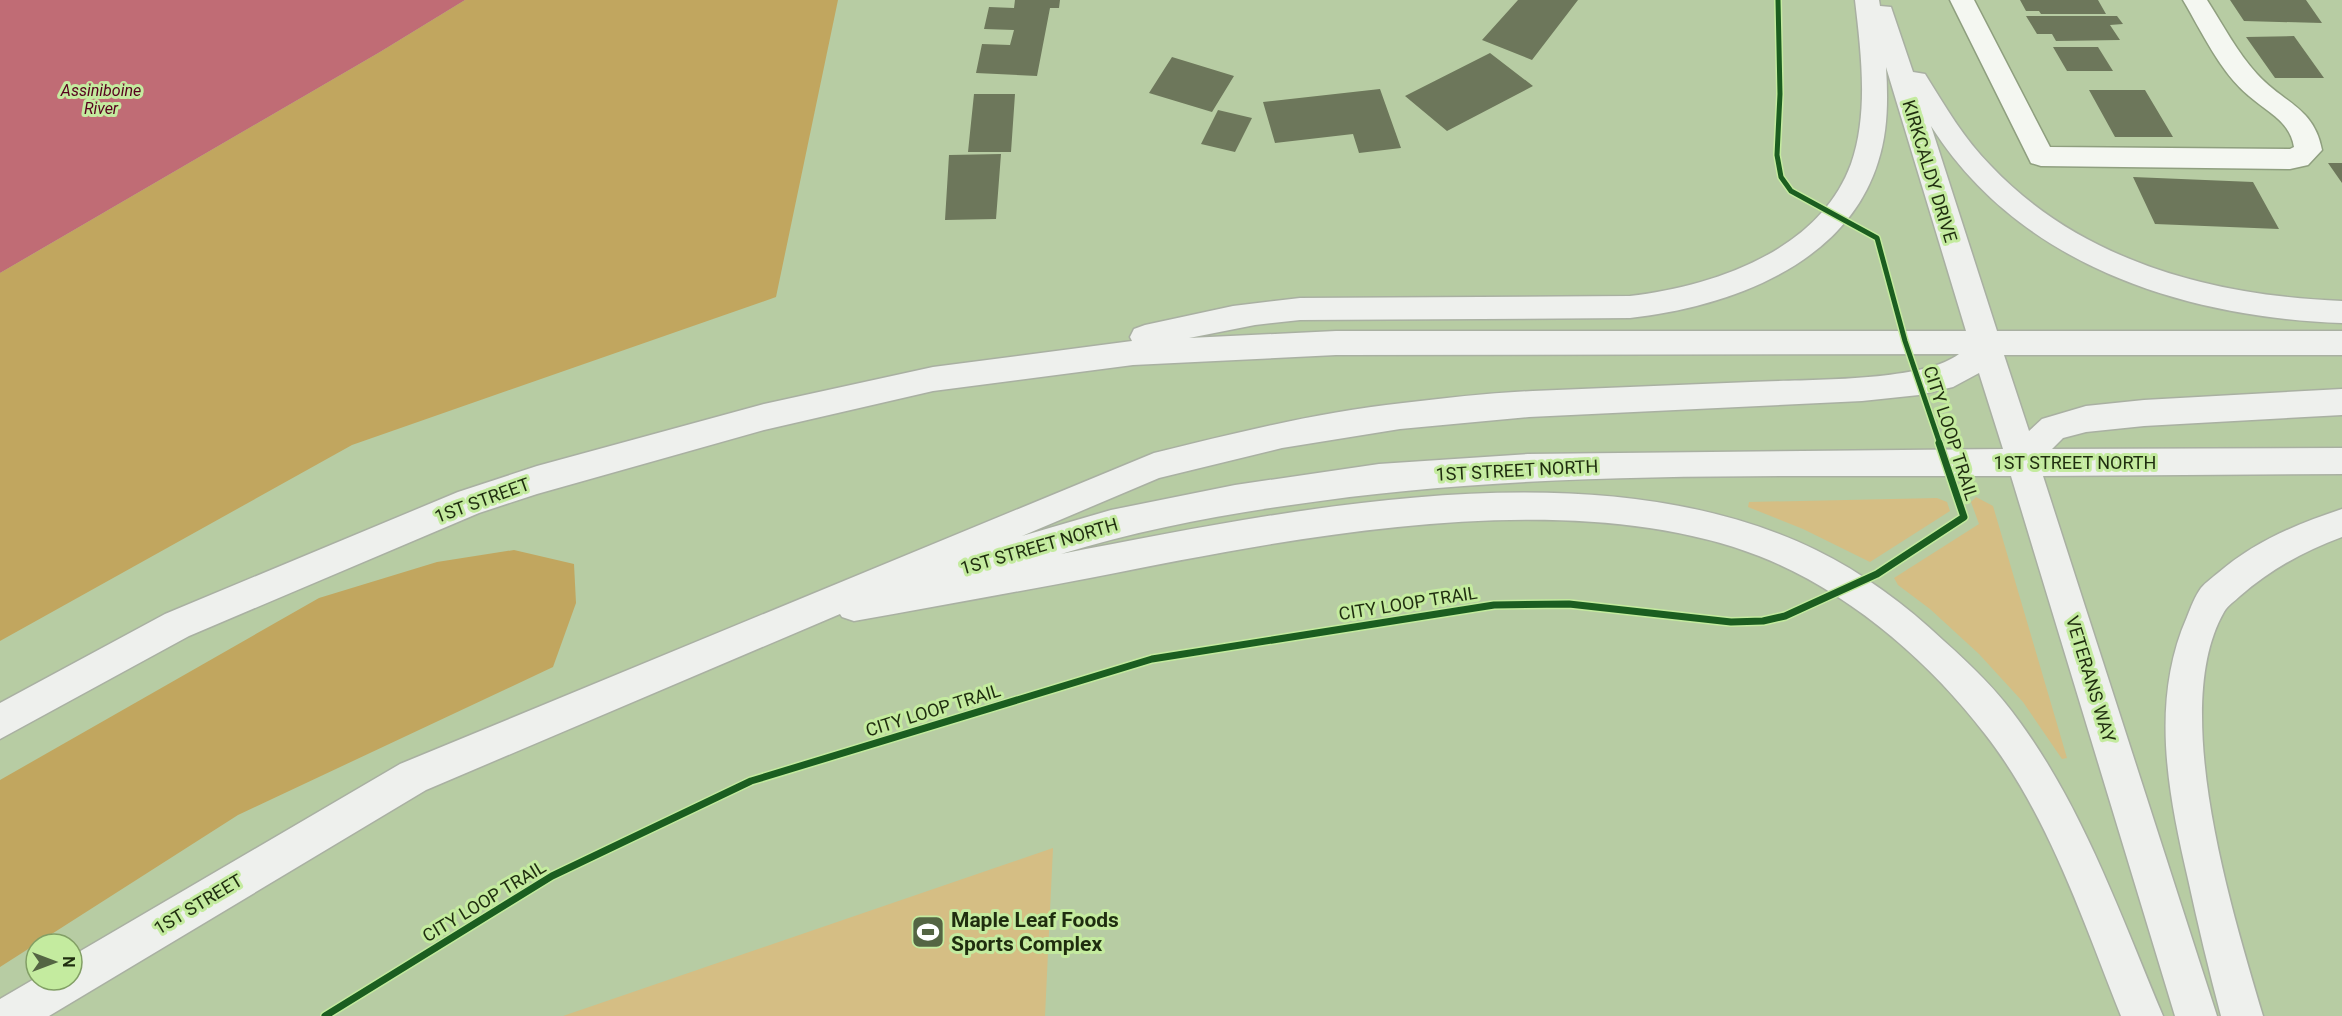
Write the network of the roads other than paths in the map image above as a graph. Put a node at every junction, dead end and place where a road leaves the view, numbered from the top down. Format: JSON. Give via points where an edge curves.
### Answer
{"nodes":[{"id":1,"x":1867,"y":0,"type":"edge"},
{"id":2,"x":1878,"y":0,"type":"edge"},
{"id":3,"x":1883,"y":0,"type":"edge"},
{"id":4,"x":1962,"y":0,"type":"edge"},
{"id":5,"x":2195,"y":0,"type":"edge"},
{"id":6,"x":2342,"y":312,"type":"edge"},
{"id":7,"x":1983,"y":343,"type":"junction"},
{"id":8,"x":2342,"y":343,"type":"edge"},
{"id":9,"x":997,"y":371,"type":"junction"},
{"id":10,"x":2342,"y":402,"type":"edge"},
{"id":11,"x":2342,"y":461,"type":"edge"},
{"id":12,"x":2024,"y":462,"type":"junction"},
{"id":13,"x":2342,"y":523,"type":"edge"},
{"id":14,"x":820,"y":612,"type":"junction"},
{"id":15,"x":716,"y":649,"type":"junction"},
{"id":16,"x":0,"y":722,"type":"edge"},
{"id":17,"x":84,"y":972,"type":"edge"},
{"id":18,"x":51,"y":992,"type":"edge"},
{"id":19,"x":10,"y":1016,"type":"edge"},
{"id":20,"x":2142,"y":1016,"type":"edge"},
{"id":21,"x":2196,"y":1016,"type":"edge"},
{"id":22,"x":2242,"y":1016,"type":"edge"}],
"edges":[{"from":1,"to":9,"type":"main road","via":[[1872,134],[1864,164],[1836,216],[1783,260],[1743,280],[1687,298],[1632,307],[1320,308],[1233,316]]},
{"from":2,"to":7,"type":"main road","name":"KIRKCALDY DRIVE"},
{"from":3,"to":6,"type":"main road","via":[[1916,79],[1941,123],[1971,162],[2007,198],[2048,228],[2089,252],[2148,278],[2201,295],[2239,304]]},
{"from":4,"to":5,"type":"lane","via":[[2041,156],[2290,159],[2304,154],[2308,150],[2307,140],[2298,122],[2248,81]]},
{"from":7,"to":8,"type":"main road"},
{"from":7,"to":9,"type":"main road","via":[[1336,343],[1133,353]]},
{"from":7,"to":12,"type":"main road","name":"VETERANS WAY"},
{"from":7,"to":15,"type":"main road","via":[[1975,359],[1963,368],[1918,383],[1528,404],[1400,416],[1282,435],[1154,466]]},
{"from":9,"to":16,"type":"main road","name":"1ST STREET","via":[[933,379],[764,417],[470,502],[177,625]]},
{"from":10,"to":12,"type":"main road","via":[[2144,412],[2086,419],[2053,428]]},
{"from":11,"to":12,"type":"main road","name":"1ST STREET NORTH"},
{"from":12,"to":14,"type":"main road","name":"1ST STREET NORTH","via":[[1528,467],[1379,478],[1235,499],[1111,524]]},
{"from":12,"to":21,"type":"main road","name":"VETERANS WAY"},
{"from":13,"to":22,"type":"main road","via":[[2300,537],[2250,565],[2212,601],[2192,652],[2182,704],[2186,772],[2195,830]]},
{"from":14,"to":15,"type":"main road","name":"1ST STREET NORTH"},
{"from":14,"to":20,"type":"main road","via":[[1191,543],[1407,513],[1560,507],[1640,512],[1707,525],[1776,548],[1849,586],[1939,659],[1991,713],[2035,777],[2083,873]]},
{"from":15,"to":17,"type":"main road","name":"1ST STREET","via":[[413,777]]},
{"from":18,"to":19,"type":"main road","name":"1ST STREET"}]}
